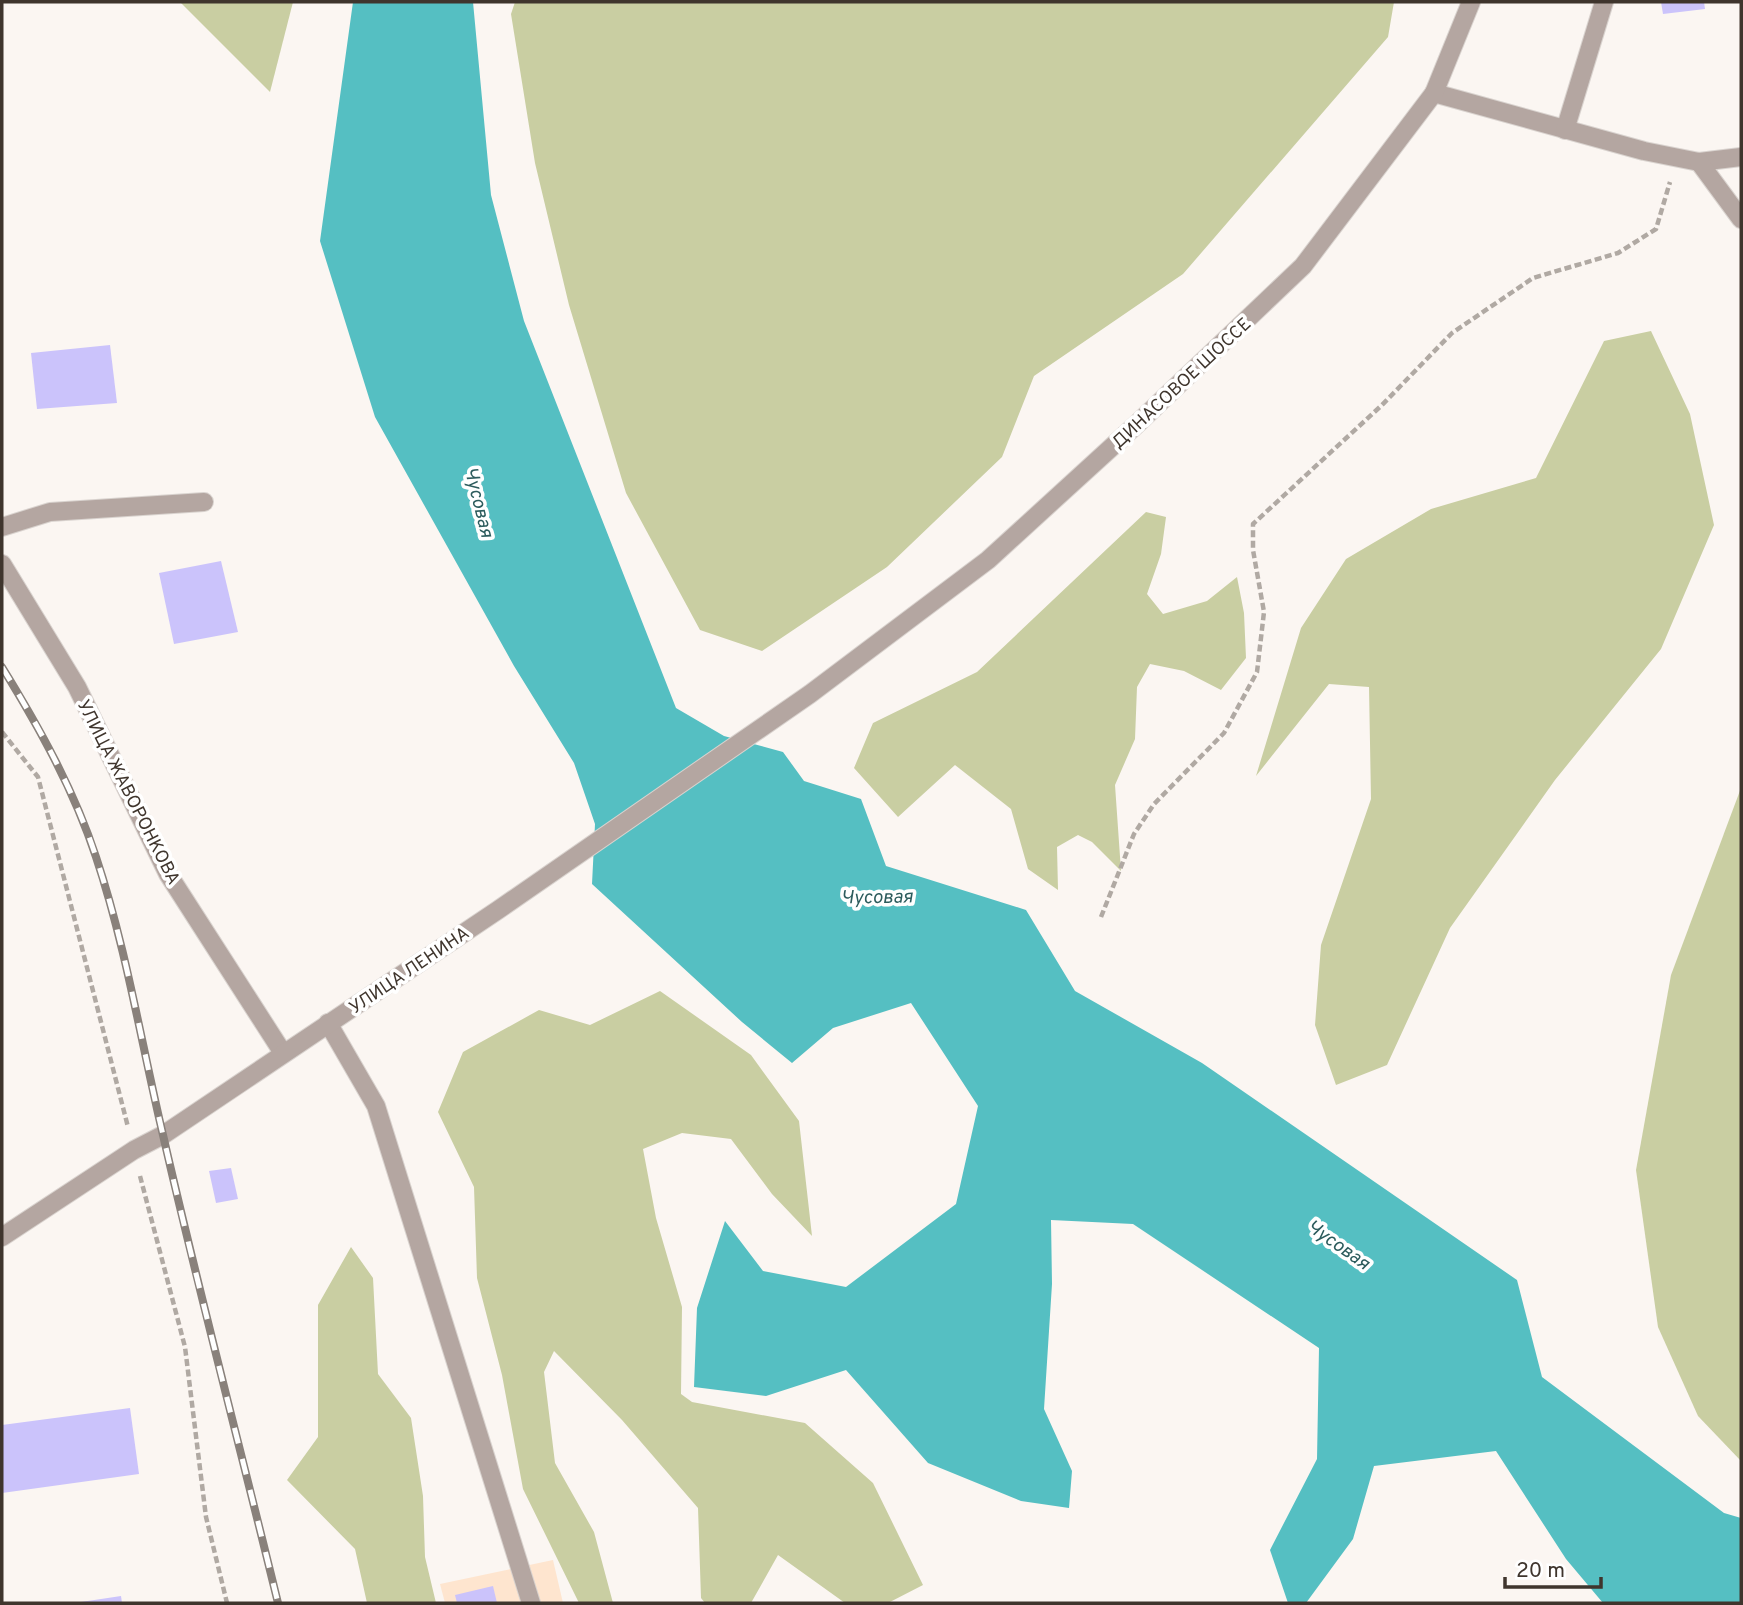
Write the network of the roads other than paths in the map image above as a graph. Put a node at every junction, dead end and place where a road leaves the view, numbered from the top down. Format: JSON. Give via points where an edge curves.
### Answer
{"nodes":[{"id":1,"x":1471,"y":2,"type":"edge"},
{"id":2,"x":1604,"y":2,"type":"edge"},
{"id":3,"x":1434,"y":93,"type":"junction"},
{"id":4,"x":1565,"y":130,"type":"junction"},
{"id":5,"x":1741,"y":157,"type":"edge"},
{"id":6,"x":1699,"y":162,"type":"junction"},
{"id":7,"x":1741,"y":219,"type":"edge"},
{"id":8,"x":204,"y":502,"type":"dead end"},
{"id":9,"x":2,"y":527,"type":"edge"},
{"id":10,"x":2,"y":564,"type":"edge"},
{"id":11,"x":810,"y":694,"type":"joint"},
{"id":12,"x":328,"y":1023,"type":"junction"},
{"id":13,"x":283,"y":1053,"type":"junction"},
{"id":14,"x":2,"y":1237,"type":"edge"},
{"id":15,"x":531,"y":1603,"type":"edge"}],
"edges":[{"from":1,"to":3,"type":"street","name":"ДИНАСОВОЕ ШОССЕ"},
{"from":2,"to":4,"type":"street"},
{"from":3,"to":4,"type":"street"},
{"from":3,"to":11,"type":"street","name":"ДИНАСОВОЕ ШОССЕ","via":[[1303,266],[988,559]]},
{"from":4,"to":6,"type":"street"},
{"from":5,"to":6,"type":"street"},
{"from":6,"to":7,"type":"street"},
{"from":8,"to":9,"type":"street","via":[[50,512]]},
{"from":10,"to":13,"type":"street","name":"УЛИЦА ЖАВОРОНКОВА","via":[[77,687],[168,874]]},
{"from":11,"to":12,"type":"street","name":"УЛИЦА ЛЕНИНА"},
{"from":12,"to":13,"type":"street","name":"УЛИЦА ЛЕНИНА"},
{"from":12,"to":15,"type":"street","via":[[376,1106]]},
{"from":13,"to":14,"type":"street","name":"УЛИЦА ЛЕНИНА"}]}
